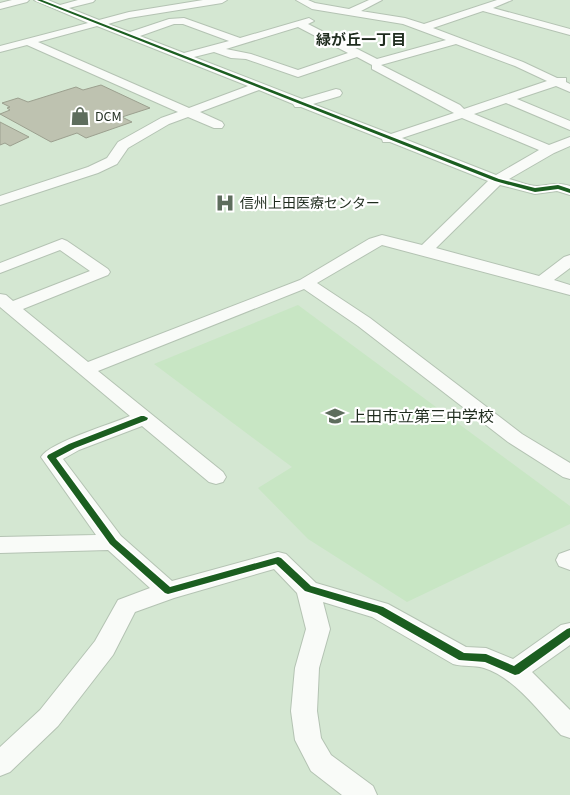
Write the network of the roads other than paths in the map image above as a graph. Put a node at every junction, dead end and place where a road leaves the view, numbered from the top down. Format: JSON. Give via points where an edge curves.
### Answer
{"nodes":[{"id":1,"x":24,"y":0,"type":"edge"},
{"id":2,"x":39,"y":0,"type":"edge"},
{"id":3,"x":90,"y":0,"type":"edge"},
{"id":4,"x":171,"y":0,"type":"edge"},
{"id":5,"x":222,"y":0,"type":"edge"},
{"id":6,"x":301,"y":0,"type":"edge"},
{"id":7,"x":377,"y":0,"type":"edge"},
{"id":8,"x":507,"y":0,"type":"edge"},
{"id":9,"x":187,"y":5,"type":"junction"},
{"id":10,"x":0,"y":6,"type":"edge"},
{"id":11,"x":58,"y":8,"type":"junction"},
{"id":12,"x":483,"y":8,"type":"junction"},
{"id":13,"x":344,"y":11,"type":"junction"},
{"id":14,"x":96,"y":24,"type":"junction"},
{"id":15,"x":299,"y":24,"type":"junction"},
{"id":16,"x":570,"y":24,"type":"edge"},
{"id":17,"x":423,"y":28,"type":"junction"},
{"id":18,"x":557,"y":28,"type":"junction"},
{"id":19,"x":570,"y":32,"type":"edge"},
{"id":20,"x":129,"y":36,"type":"junction"},
{"id":21,"x":457,"y":40,"type":"junction"},
{"id":22,"x":28,"y":42,"type":"junction"},
{"id":23,"x":240,"y":42,"type":"junction"},
{"id":24,"x":0,"y":49,"type":"edge"},
{"id":25,"x":215,"y":49,"type":"junction"},
{"id":26,"x":358,"y":53,"type":"junction"},
{"id":27,"x":181,"y":57,"type":"junction"},
{"id":28,"x":376,"y":67,"type":"dead end"},
{"id":29,"x":570,"y":77,"type":"edge"},
{"id":30,"x":555,"y":82,"type":"junction"},
{"id":31,"x":257,"y":87,"type":"junction"},
{"id":32,"x":570,"y":88,"type":"edge"},
{"id":33,"x":336,"y":93,"type":"dead end"},
{"id":34,"x":506,"y":99,"type":"junction"},
{"id":35,"x":299,"y":104,"type":"junction"},
{"id":36,"x":186,"y":112,"type":"junction"},
{"id":37,"x":461,"y":113,"type":"junction"},
{"id":38,"x":218,"y":125,"type":"dead end"},
{"id":39,"x":570,"y":126,"type":"edge"},
{"id":40,"x":388,"y":138,"type":"junction"},
{"id":41,"x":570,"y":141,"type":"edge"},
{"id":42,"x":549,"y":150,"type":"junction"},
{"id":43,"x":497,"y":180,"type":"junction"},
{"id":44,"x":570,"y":191,"type":"edge"},
{"id":45,"x":0,"y":201,"type":"edge"},
{"id":46,"x":425,"y":250,"type":"junction"},
{"id":47,"x":570,"y":260,"type":"edge"},
{"id":48,"x":0,"y":268,"type":"edge"},
{"id":49,"x":543,"y":281,"type":"junction"},
{"id":50,"x":306,"y":283,"type":"junction"},
{"id":51,"x":570,"y":290,"type":"edge"},
{"id":52,"x":6,"y":304,"type":"edge"},
{"id":53,"x":86,"y":369,"type":"junction"},
{"id":54,"x":144,"y":418,"type":"junction"},
{"id":55,"x":570,"y":472,"type":"edge"},
{"id":56,"x":216,"y":477,"type":"dead end"},
{"id":57,"x":113,"y":542,"type":"junction"},
{"id":58,"x":0,"y":545,"type":"edge"},
{"id":59,"x":570,"y":558,"type":"edge"},
{"id":60,"x":570,"y":562,"type":"edge"},
{"id":61,"x":308,"y":590,"type":"junction"},
{"id":62,"x":168,"y":591,"type":"junction"},
{"id":63,"x":570,"y":632,"type":"edge"},
{"id":64,"x":515,"y":671,"type":"junction"},
{"id":65,"x":570,"y":727,"type":"edge"},
{"id":66,"x":0,"y":764,"type":"edge"},
{"id":67,"x":364,"y":795,"type":"edge"}],
"edges":[{"from":1,"to":10,"type":"street"},
{"from":2,"to":11,"type":"street"},
{"from":3,"to":11,"type":"street"},
{"from":4,"to":9,"type":"street"},
{"from":5,"to":9,"type":"street"},
{"from":6,"to":13,"type":"street","via":[[312,6]]},
{"from":7,"to":13,"type":"street"},
{"from":8,"to":12,"type":"street"},
{"from":9,"to":14,"type":"street"},
{"from":11,"to":14,"type":"street"},
{"from":12,"to":17,"type":"street"},
{"from":12,"to":18,"type":"street"},
{"from":13,"to":15,"type":"street"},
{"from":13,"to":17,"type":"street","via":[[382,16]]},
{"from":14,"to":20,"type":"street"},
{"from":14,"to":22,"type":"street"},
{"from":15,"to":23,"type":"street"},
{"from":15,"to":26,"type":"street"},
{"from":16,"to":18,"type":"street"},
{"from":17,"to":21,"type":"street"},
{"from":18,"to":19,"type":"street"},
{"from":20,"to":23,"type":"street","via":[[172,21],[184,21]]},
{"from":20,"to":27,"type":"street"},
{"from":21,"to":26,"type":"street","via":[[376,63]]},
{"from":21,"to":30,"type":"street"},
{"from":22,"to":24,"type":"street"},
{"from":22,"to":36,"type":"street"},
{"from":23,"to":25,"type":"street"},
{"from":25,"to":26,"type":"street","via":[[298,74]]},
{"from":25,"to":27,"type":"street"},
{"from":27,"to":31,"type":"street"},
{"from":28,"to":37,"type":"street"},
{"from":29,"to":30,"type":"street"},
{"from":30,"to":32,"type":"street"},
{"from":30,"to":34,"type":"street"},
{"from":31,"to":35,"type":"street"},
{"from":31,"to":36,"type":"street"},
{"from":33,"to":35,"type":"street"},
{"from":34,"to":37,"type":"street"},
{"from":34,"to":39,"type":"street"},
{"from":35,"to":40,"type":"street"},
{"from":36,"to":38,"type":"street"},
{"from":36,"to":45,"type":"street","via":[[123,146],[112,161]]},
{"from":37,"to":40,"type":"street"},
{"from":37,"to":42,"type":"street"},
{"from":40,"to":43,"type":"street"},
{"from":41,"to":42,"type":"street"},
{"from":42,"to":43,"type":"street"},
{"from":43,"to":44,"type":"street","via":[[535,190],[558,187]]},
{"from":43,"to":46,"type":"street"},
{"from":46,"to":49,"type":"street"},
{"from":46,"to":50,"type":"street","via":[[382,240],[374,242]]},
{"from":47,"to":49,"type":"street"},
{"from":48,"to":52,"type":"street","via":[[62,244],[102,272]]},
{"from":49,"to":51,"type":"street"},
{"from":50,"to":53,"type":"street"},
{"from":50,"to":55,"type":"street","via":[[364,322],[514,438]]},
{"from":52,"to":53,"type":"street"},
{"from":53,"to":54,"type":"street"},
{"from":54,"to":56,"type":"street"},
{"from":54,"to":57,"type":"street","via":[[50,457]]},
{"from":57,"to":58,"type":"street"},
{"from":57,"to":62,"type":"street"},
{"from":59,"to":60,"type":"street","via":[[567,560]]},
{"from":61,"to":62,"type":"street","via":[[278,560]]},
{"from":61,"to":64,"type":"street","via":[[380,610],[462,657],[486,658]]},
{"from":61,"to":67,"type":"street","via":[[318,629],[307,668],[304,711],[308,740],[321,763]]},
{"from":62,"to":66,"type":"street","via":[[126,606],[104,648],[55,710]]},
{"from":63,"to":64,"type":"street"},
{"from":64,"to":65,"type":"street"}]}
